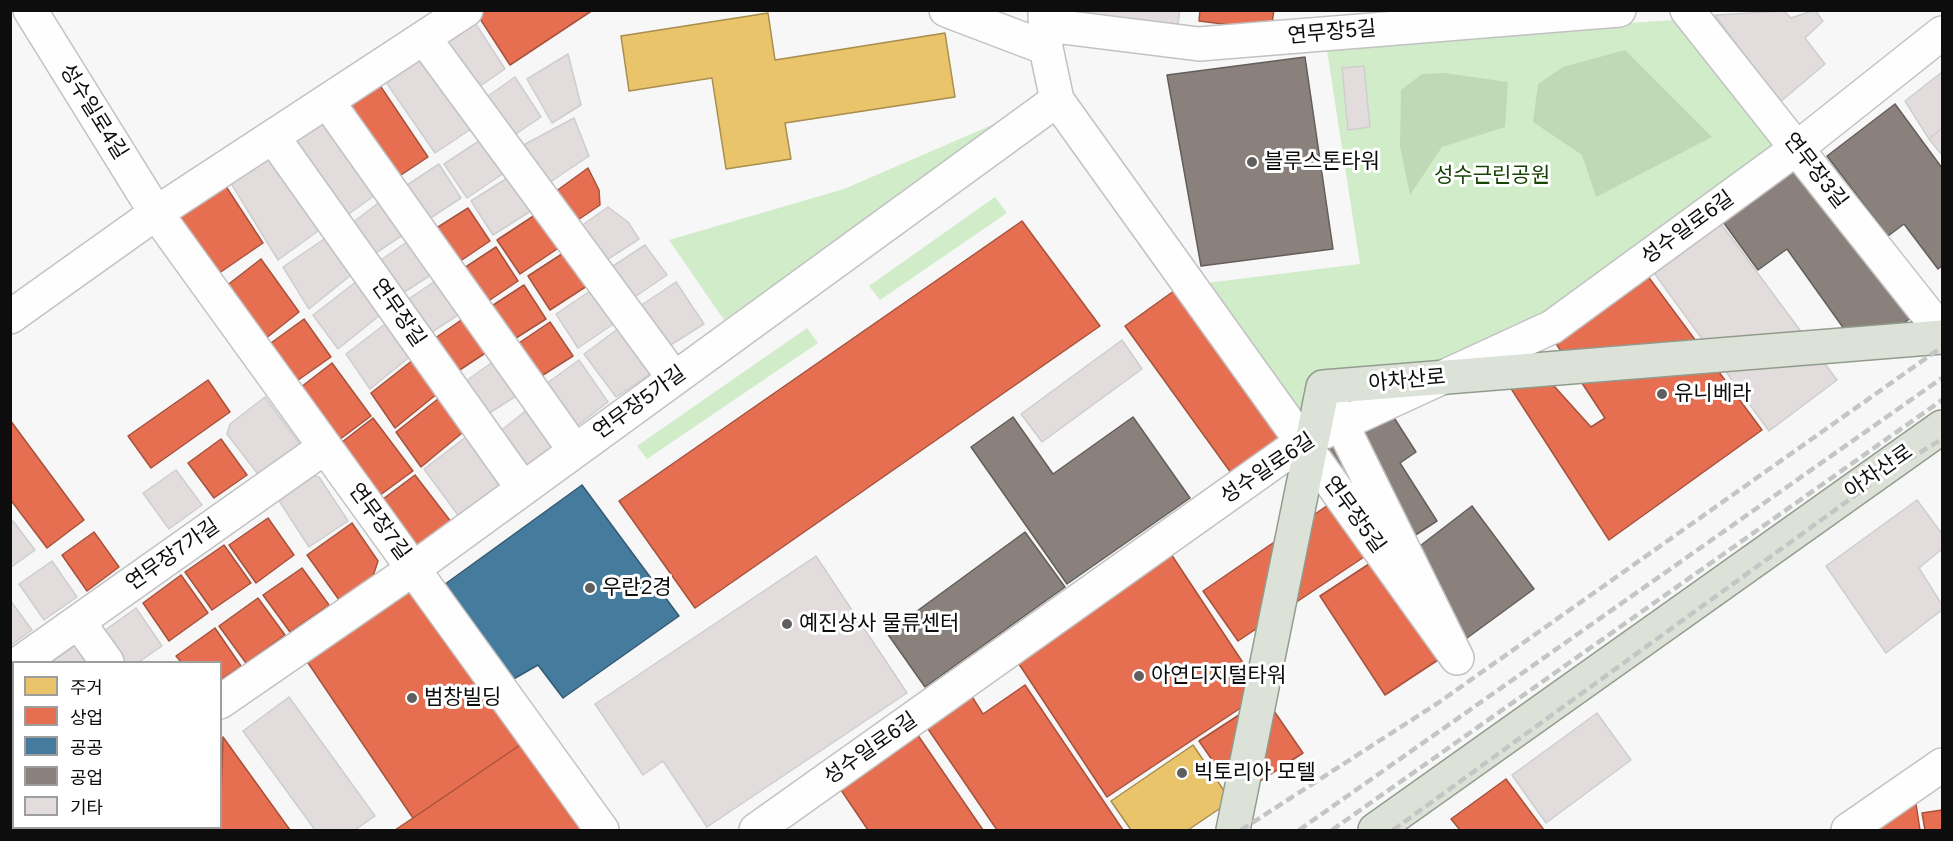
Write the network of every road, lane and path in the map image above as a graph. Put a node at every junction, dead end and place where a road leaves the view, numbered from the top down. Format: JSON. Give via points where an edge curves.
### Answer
{"nodes":[{"id":1,"x":30,"y":10,"type":"edge"},
{"id":2,"x":466,"y":10,"type":"edge"},
{"id":3,"x":946,"y":10,"type":"edge"},
{"id":4,"x":1619,"y":10,"type":"edge"},
{"id":5,"x":1687,"y":10,"type":"edge"},
{"id":6,"x":1046,"y":28,"type":"edge"},
{"id":7,"x":1942,"y":33,"type":"edge"},
{"id":8,"x":424,"y":38,"type":"junction"},
{"id":9,"x":1057,"y":100,"type":"junction"},
{"id":10,"x":327,"y":101,"type":"junction"},
{"id":11,"x":273,"y":137,"type":"junction"},
{"id":12,"x":1797,"y":148,"type":"junction"},
{"id":13,"x":156,"y":213,"type":"junction"},
{"id":14,"x":10,"y":317,"type":"edge"},
{"id":15,"x":1942,"y":332,"type":"edge"},
{"id":16,"x":1942,"y":337,"type":"edge"},
{"id":17,"x":674,"y":378,"type":"junction"},
{"id":18,"x":1323,"y":387,"type":"junction"},
{"id":19,"x":1942,"y":427,"type":"edge"},
{"id":20,"x":1302,"y":442,"type":"junction"},
{"id":21,"x":325,"y":447,"type":"junction"},
{"id":22,"x":575,"y":451,"type":"junction"},
{"id":23,"x":523,"y":489,"type":"junction"},
{"id":24,"x":413,"y":569,"type":"junction"},
{"id":25,"x":79,"y":623,"type":"junction"},
{"id":26,"x":24,"y":661,"type":"edge"},
{"id":27,"x":106,"y":661,"type":"edge"},
{"id":28,"x":222,"y":701,"type":"edge"},
{"id":29,"x":1942,"y":765,"type":"edge"},
{"id":30,"x":602,"y":831,"type":"edge"},
{"id":31,"x":756,"y":831,"type":"edge"},
{"id":32,"x":1233,"y":831,"type":"edge"},
{"id":33,"x":1375,"y":831,"type":"edge"},
{"id":34,"x":1848,"y":831,"type":"edge"}],
"edges":[{"from":1,"to":13,"type":"street","name":"성수일로4길"},
{"from":2,"to":8,"type":"street"},
{"from":3,"to":6,"type":"street"},
{"from":4,"to":6,"type":"street","name":"연무장5길","via":[[1198,44]]},
{"from":5,"to":12,"type":"street","name":"연무장3길"},
{"from":6,"to":9,"type":"street","name":"연무장5길"},
{"from":7,"to":12,"type":"street","name":"성수일로6길"},
{"from":8,"to":10,"type":"street"},
{"from":8,"to":17,"type":"street"},
{"from":9,"to":17,"type":"street","name":"연무장5가길"},
{"from":9,"to":20,"type":"street","name":"연무장5길"},
{"from":10,"to":11,"type":"street"},
{"from":10,"to":22,"type":"street"},
{"from":11,"to":13,"type":"street"},
{"from":11,"to":23,"type":"street","name":"연무장길"},
{"from":12,"to":15,"type":"street","name":"연무장3길"},
{"from":12,"to":20,"type":"street","name":"성수일로6길","via":[[1552,327]]},
{"from":13,"to":14,"type":"street"},
{"from":13,"to":21,"type":"street","name":"연무장7길"},
{"from":16,"to":18,"type":"main road","name":"아차산로"},
{"from":17,"to":22,"type":"street","name":"연무장5가길"},
{"from":18,"to":20,"type":"street","name":"연무장5길","via":[[1457,658]]},
{"from":18,"to":32,"type":"main road"},
{"from":19,"to":33,"type":"main road","name":"아차산로"},
{"from":20,"to":31,"type":"street","name":"성수일로6길"},
{"from":21,"to":24,"type":"street","name":"연무장7길"},
{"from":21,"to":25,"type":"street","name":"연무장7가길"},
{"from":22,"to":23,"type":"street","name":"연무장5가길"},
{"from":23,"to":24,"type":"street","name":"연무장5가길"},
{"from":24,"to":28,"type":"street","name":"연무장5가길"},
{"from":24,"to":30,"type":"street","name":"연무장7길"},
{"from":25,"to":26,"type":"street","name":"연무장7가길"},
{"from":25,"to":27,"type":"street"},
{"from":29,"to":34,"type":"street"}]}
